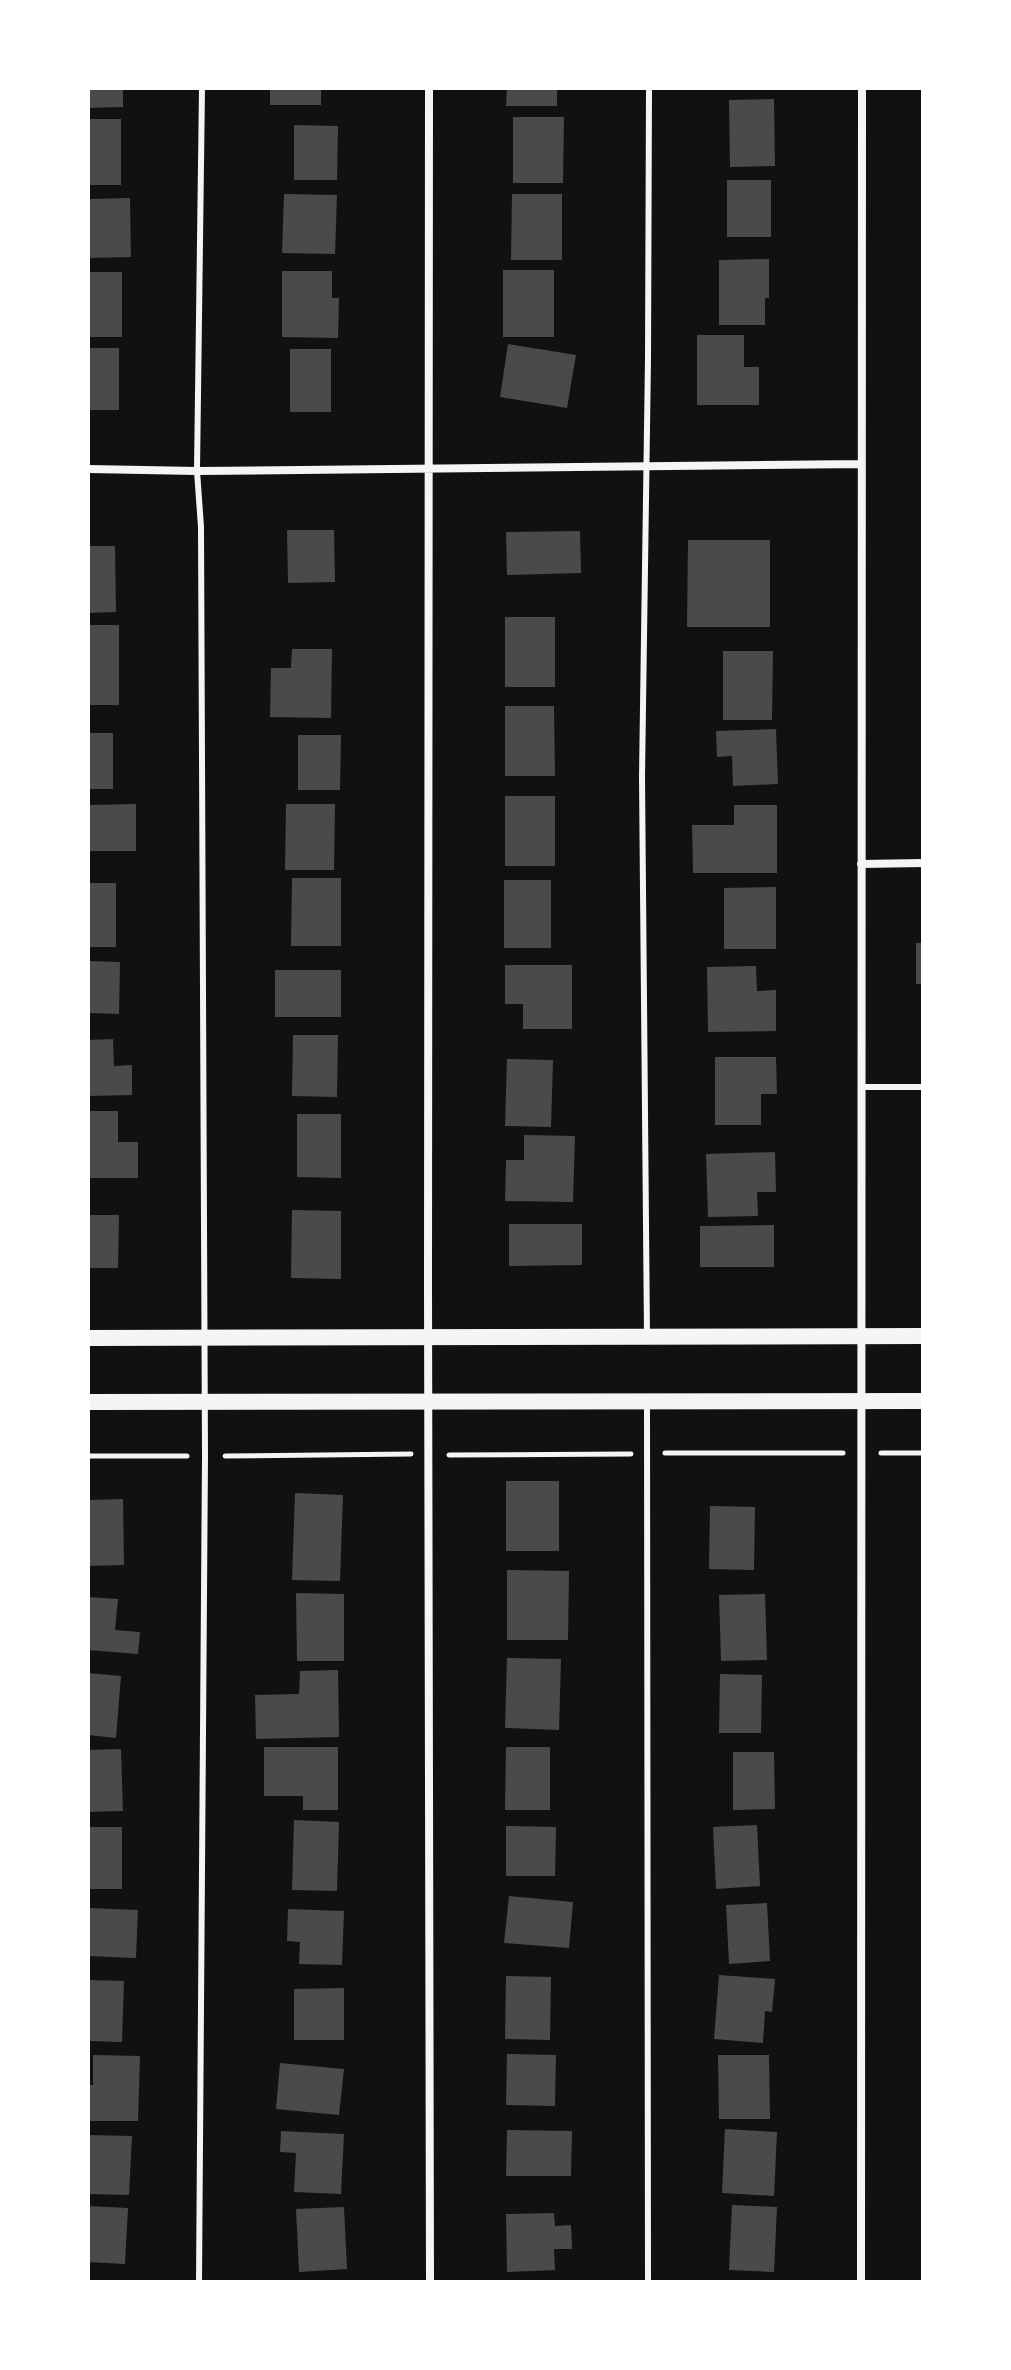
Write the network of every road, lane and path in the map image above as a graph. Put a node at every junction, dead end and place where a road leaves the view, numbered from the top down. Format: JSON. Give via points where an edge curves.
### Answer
{"nodes":[{"id":1,"x":202,"y":88,"type":"edge"},
{"id":2,"x":429,"y":88,"type":"edge"},
{"id":3,"x":649,"y":88,"type":"edge"},
{"id":4,"x":862,"y":88,"type":"edge"},
{"id":5,"x":862,"y":464,"type":"junction"},
{"id":6,"x":647,"y":466,"type":"junction"},
{"id":7,"x":428,"y":468,"type":"junction"},
{"id":8,"x":88,"y":469,"type":"edge"},
{"id":9,"x":197,"y":471,"type":"junction"},
{"id":10,"x":923,"y":863,"type":"edge"},
{"id":11,"x":861,"y":864,"type":"junction"},
{"id":12,"x":861,"y":1087,"type":"junction"},
{"id":13,"x":923,"y":1087,"type":"edge"},
{"id":14,"x":861,"y":1336,"type":"junction"},
{"id":15,"x":923,"y":1336,"type":"edge"},
{"id":16,"x":428,"y":1337,"type":"junction"},
{"id":17,"x":647,"y":1337,"type":"junction"},
{"id":18,"x":88,"y":1338,"type":"edge"},
{"id":19,"x":205,"y":1338,"type":"junction"},
{"id":20,"x":428,"y":1401,"type":"junction"},
{"id":21,"x":647,"y":1401,"type":"junction"},
{"id":22,"x":862,"y":1401,"type":"junction"},
{"id":23,"x":923,"y":1401,"type":"edge"},
{"id":24,"x":88,"y":1402,"type":"edge"},
{"id":25,"x":205,"y":1403,"type":"junction"},
{"id":26,"x":647,"y":1453,"type":"junction"},
{"id":27,"x":862,"y":1453,"type":"junction"},
{"id":28,"x":923,"y":1453,"type":"edge"},
{"id":29,"x":428,"y":1454,"type":"junction"},
{"id":30,"x":88,"y":1456,"type":"edge"},
{"id":31,"x":205,"y":1456,"type":"junction"},
{"id":32,"x":199,"y":2282,"type":"edge"},
{"id":33,"x":430,"y":2282,"type":"edge"},
{"id":34,"x":648,"y":2282,"type":"edge"},
{"id":35,"x":861,"y":2282,"type":"edge"}],
"edges":[{"from":1,"to":9,"type":"lane"},
{"from":2,"to":7,"type":"street"},
{"from":3,"to":6,"type":"lane"},
{"from":4,"to":5,"type":"street"},
{"from":5,"to":6,"type":"street"},
{"from":5,"to":11,"type":"street"},
{"from":6,"to":7,"type":"street"},
{"from":6,"to":17,"type":"lane","via":[[642,777]]},
{"from":7,"to":9,"type":"street"},
{"from":7,"to":16,"type":"street"},
{"from":8,"to":9,"type":"street"},
{"from":9,"to":19,"type":"lane"},
{"from":10,"to":11,"type":"street"},
{"from":11,"to":12,"type":"street"},
{"from":12,"to":13,"type":"lane"},
{"from":12,"to":14,"type":"street"},
{"from":14,"to":15,"type":"main road"},
{"from":14,"to":17,"type":"main road"},
{"from":14,"to":22,"type":"street"},
{"from":16,"to":17,"type":"main road"},
{"from":16,"to":19,"type":"main road"},
{"from":16,"to":20,"type":"street"},
{"from":18,"to":19,"type":"main road"},
{"from":19,"to":25,"type":"lane"},
{"from":20,"to":21,"type":"main road"},
{"from":20,"to":25,"type":"main road"},
{"from":20,"to":29,"type":"street"},
{"from":21,"to":22,"type":"main road"},
{"from":21,"to":26,"type":"lane"},
{"from":22,"to":23,"type":"main road"},
{"from":22,"to":27,"type":"street"},
{"from":24,"to":25,"type":"main road"},
{"from":25,"to":31,"type":"lane"},
{"from":26,"to":27,"type":"path"},
{"from":26,"to":29,"type":"path"},
{"from":26,"to":34,"type":"lane"},
{"from":27,"to":28,"type":"path"},
{"from":27,"to":35,"type":"street"},
{"from":29,"to":31,"type":"path"},
{"from":29,"to":33,"type":"street"},
{"from":30,"to":31,"type":"path"},
{"from":31,"to":32,"type":"lane"}]}
